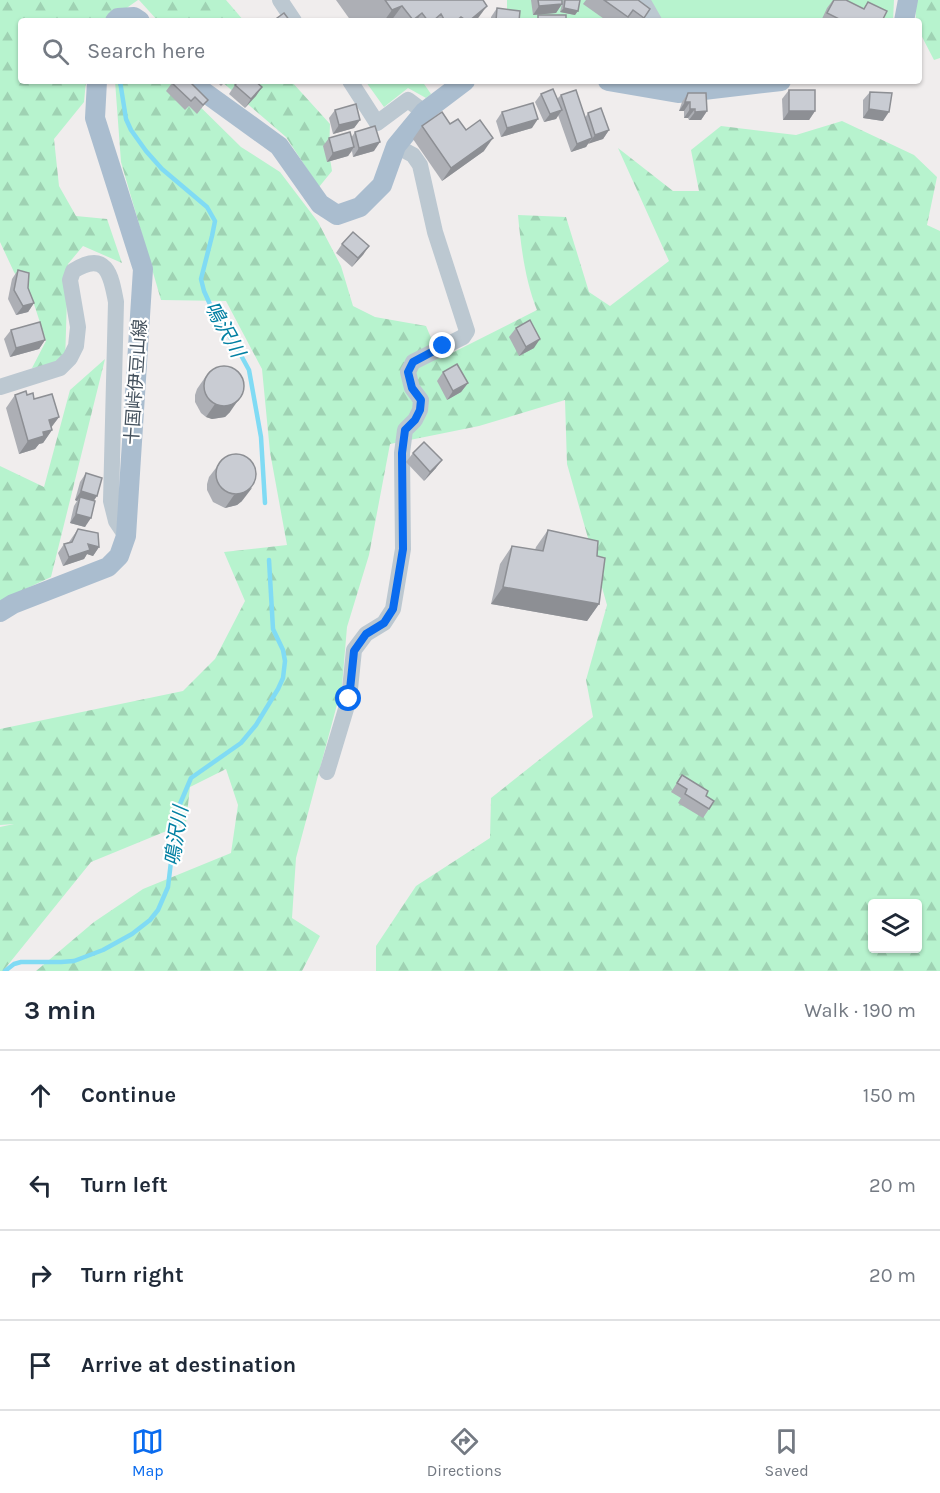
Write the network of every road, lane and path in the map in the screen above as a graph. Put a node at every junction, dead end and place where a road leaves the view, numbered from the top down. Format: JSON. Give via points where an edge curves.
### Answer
{"nodes":[{"id":1,"x":280,"y":0,"type":"edge"},
{"id":2,"x":642,"y":0,"type":"edge"},
{"id":3,"x":908,"y":0,"type":"edge"},
{"id":4,"x":118,"y":18,"type":"edge"},
{"id":5,"x":136,"y":18,"type":"edge"},
{"id":6,"x":292,"y":18,"type":"edge"},
{"id":7,"x":652,"y":18,"type":"edge"},
{"id":8,"x":905,"y":18,"type":"edge"},
{"id":9,"x":97,"y":84,"type":"edge"},
{"id":10,"x":193,"y":84,"type":"edge"},
{"id":11,"x":352,"y":84,"type":"edge"},
{"id":12,"x":461,"y":84,"type":"edge"},
{"id":13,"x":755,"y":84,"type":"edge"},
{"id":14,"x":655,"y":85,"type":"edge"},
{"id":15,"x":424,"y":112,"type":"junction"},
{"id":16,"x":396,"y":146,"type":"junction"},
{"id":17,"x":0,"y":387,"type":"edge"},
{"id":18,"x":126,"y":536,"type":"junction"},
{"id":19,"x":0,"y":612,"type":"edge"},
{"id":20,"x":327,"y":772,"type":"dead end"}],
"edges":[{"from":1,"to":6,"type":"street"},
{"from":2,"to":7,"type":"street"},
{"from":3,"to":8,"type":"main road"},
{"from":4,"to":5,"type":"main road"},
{"from":9,"to":18,"type":"main road","name":"十国峠伊豆山線","via":[[95,118],[143,269]]},
{"from":10,"to":16,"type":"main road","via":[[279,146],[320,204],[337,215],[360,207],[382,185]]},
{"from":11,"to":15,"type":"street","via":[[377,123],[408,100]]},
{"from":12,"to":15,"type":"main road"},
{"from":13,"to":14,"type":"main road","via":[[678,93]]},
{"from":15,"to":16,"type":"main road"},
{"from":16,"to":20,"type":"street","via":[[413,154],[420,165],[435,232],[467,331],[463,337],[413,362],[408,372],[412,388],[421,400],[415,420],[405,430],[403,549],[393,609],[354,651],[349,699]]},
{"from":17,"to":18,"type":"street","via":[[60,368],[70,358],[78,327],[70,280],[73,271],[95,262],[104,267],[112,278],[116,302],[111,501],[116,521]]},
{"from":18,"to":19,"type":"main road","name":"十国峠伊豆山線","via":[[119,556],[108,567]]}]}
